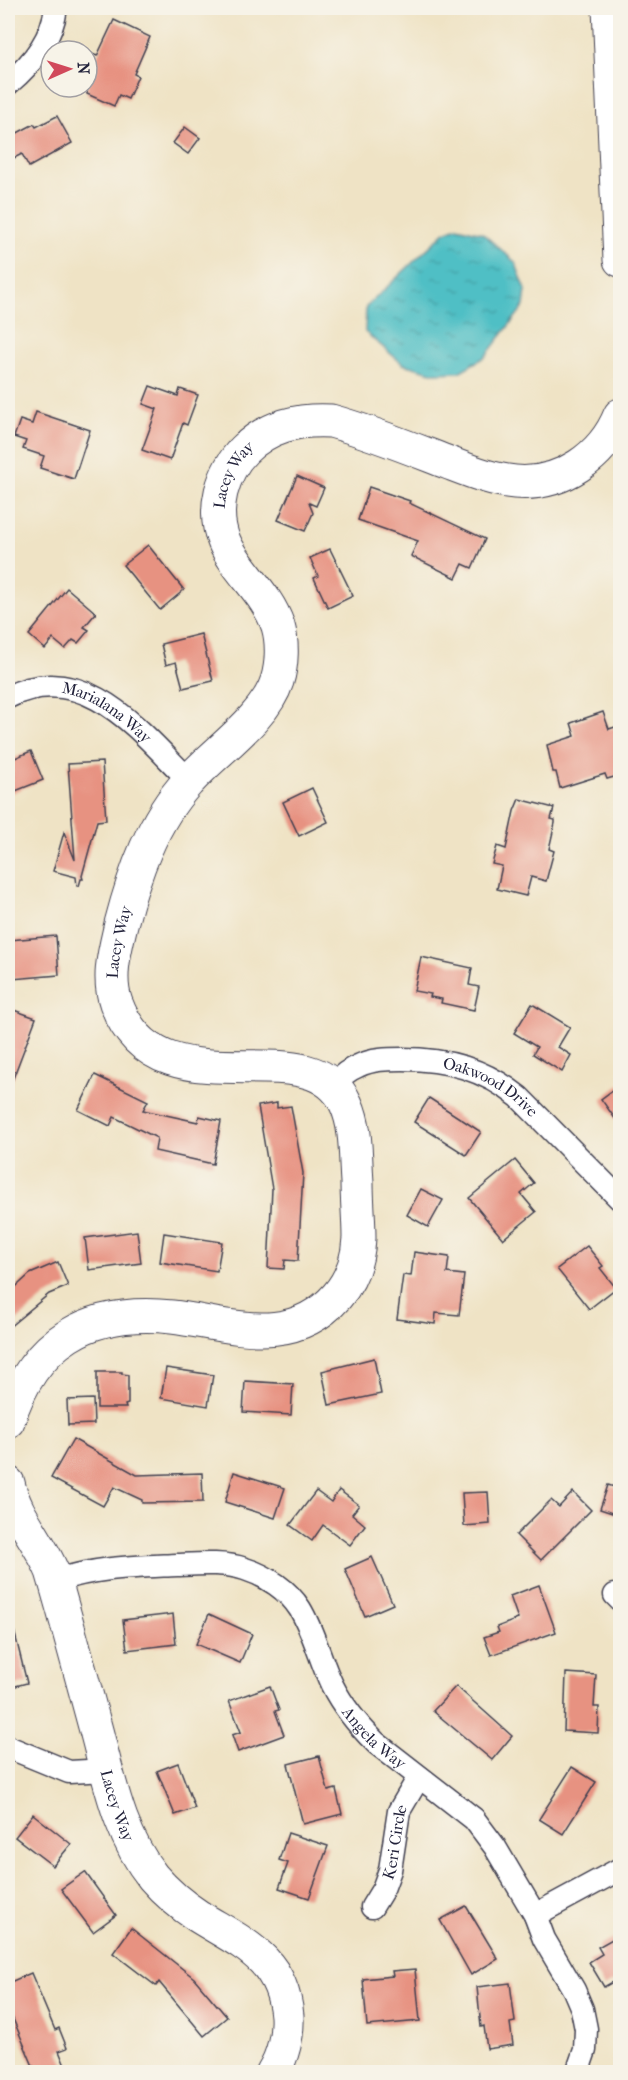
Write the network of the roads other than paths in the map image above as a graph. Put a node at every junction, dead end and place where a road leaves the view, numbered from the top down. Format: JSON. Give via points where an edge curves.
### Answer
{"nodes":[{"id":1,"x":56,"y":8,"type":"edge"},
{"id":2,"x":609,"y":8,"type":"edge"},
{"id":3,"x":8,"y":84,"type":"edge"},
{"id":4,"x":621,"y":260,"type":"edge"},
{"id":5,"x":621,"y":415,"type":"edge"},
{"id":6,"x":8,"y":697,"type":"edge"},
{"id":7,"x":189,"y":780,"type":"junction"},
{"id":8,"x":333,"y":1085,"type":"junction"},
{"id":9,"x":621,"y":1199,"type":"edge"},
{"id":10,"x":8,"y":1421,"type":"edge"},
{"id":11,"x":8,"y":1483,"type":"edge"},
{"id":12,"x":55,"y":1581,"type":"junction"},
{"id":13,"x":8,"y":1747,"type":"edge"},
{"id":14,"x":107,"y":1770,"type":"junction"},
{"id":15,"x":419,"y":1778,"type":"junction"},
{"id":16,"x":621,"y":1869,"type":"edge"},
{"id":17,"x":372,"y":1907,"type":"dead end"},
{"id":18,"x":535,"y":1915,"type":"junction"},
{"id":19,"x":578,"y":2070,"type":"dead end"},
{"id":20,"x":273,"y":2073,"type":"edge"}],
"edges":[{"from":1,"to":3,"type":"street","via":[[43,45]]},
{"from":2,"to":4,"type":"street"},
{"from":5,"to":7,"type":"street","name":"Lacey Way","via":[[608,439],[579,466],[544,481],[516,483],[486,477],[331,421],[290,423],[259,436],[236,458],[229,471],[220,498],[219,518],[229,551],[276,621],[281,644],[280,669],[265,705]]},
{"from":6,"to":7,"type":"street","name":"Marialana Way","via":[[52,686],[90,694],[119,712]]},
{"from":7,"to":8,"type":"street","name":"Lacey Way","via":[[161,817],[128,895],[111,971],[120,1013],[151,1049],[175,1061],[293,1069]]},
{"from":8,"to":9,"type":"street","name":"Oakwood Drive","via":[[357,1066],[386,1059],[428,1059],[477,1071],[519,1097]]},
{"from":8,"to":10,"type":"street","via":[[346,1105],[353,1128],[359,1239],[351,1274],[329,1305],[299,1324],[273,1329],[156,1316],[119,1317],[84,1327],[56,1344],[31,1370],[20,1387]]},
{"from":11,"to":12,"type":"street","name":"Lacey Way","via":[[20,1515],[47,1558]]},
{"from":12,"to":14,"type":"street","name":"Lacey Way"},
{"from":12,"to":15,"type":"street","name":"Angela Way","via":[[113,1568],[198,1564],[231,1566],[258,1574],[283,1590],[300,1608],[332,1685],[363,1729]]},
{"from":13,"to":14,"type":"street","via":[[69,1772]]},
{"from":14,"to":20,"type":"street","name":"Lacey Way","via":[[132,1847],[153,1876],[179,1903],[247,1945],[271,1967],[283,1991],[287,2020],[283,2050]]},
{"from":15,"to":17,"type":"street","name":"Keri Circle","via":[[399,1811],[390,1870]]},
{"from":15,"to":18,"type":"street","name":"Angela Way","via":[[460,1808],[485,1833]]},
{"from":16,"to":18,"type":"street"},
{"from":18,"to":19,"type":"street","name":"Angela Way","via":[[582,2009],[586,2040]]}]}
